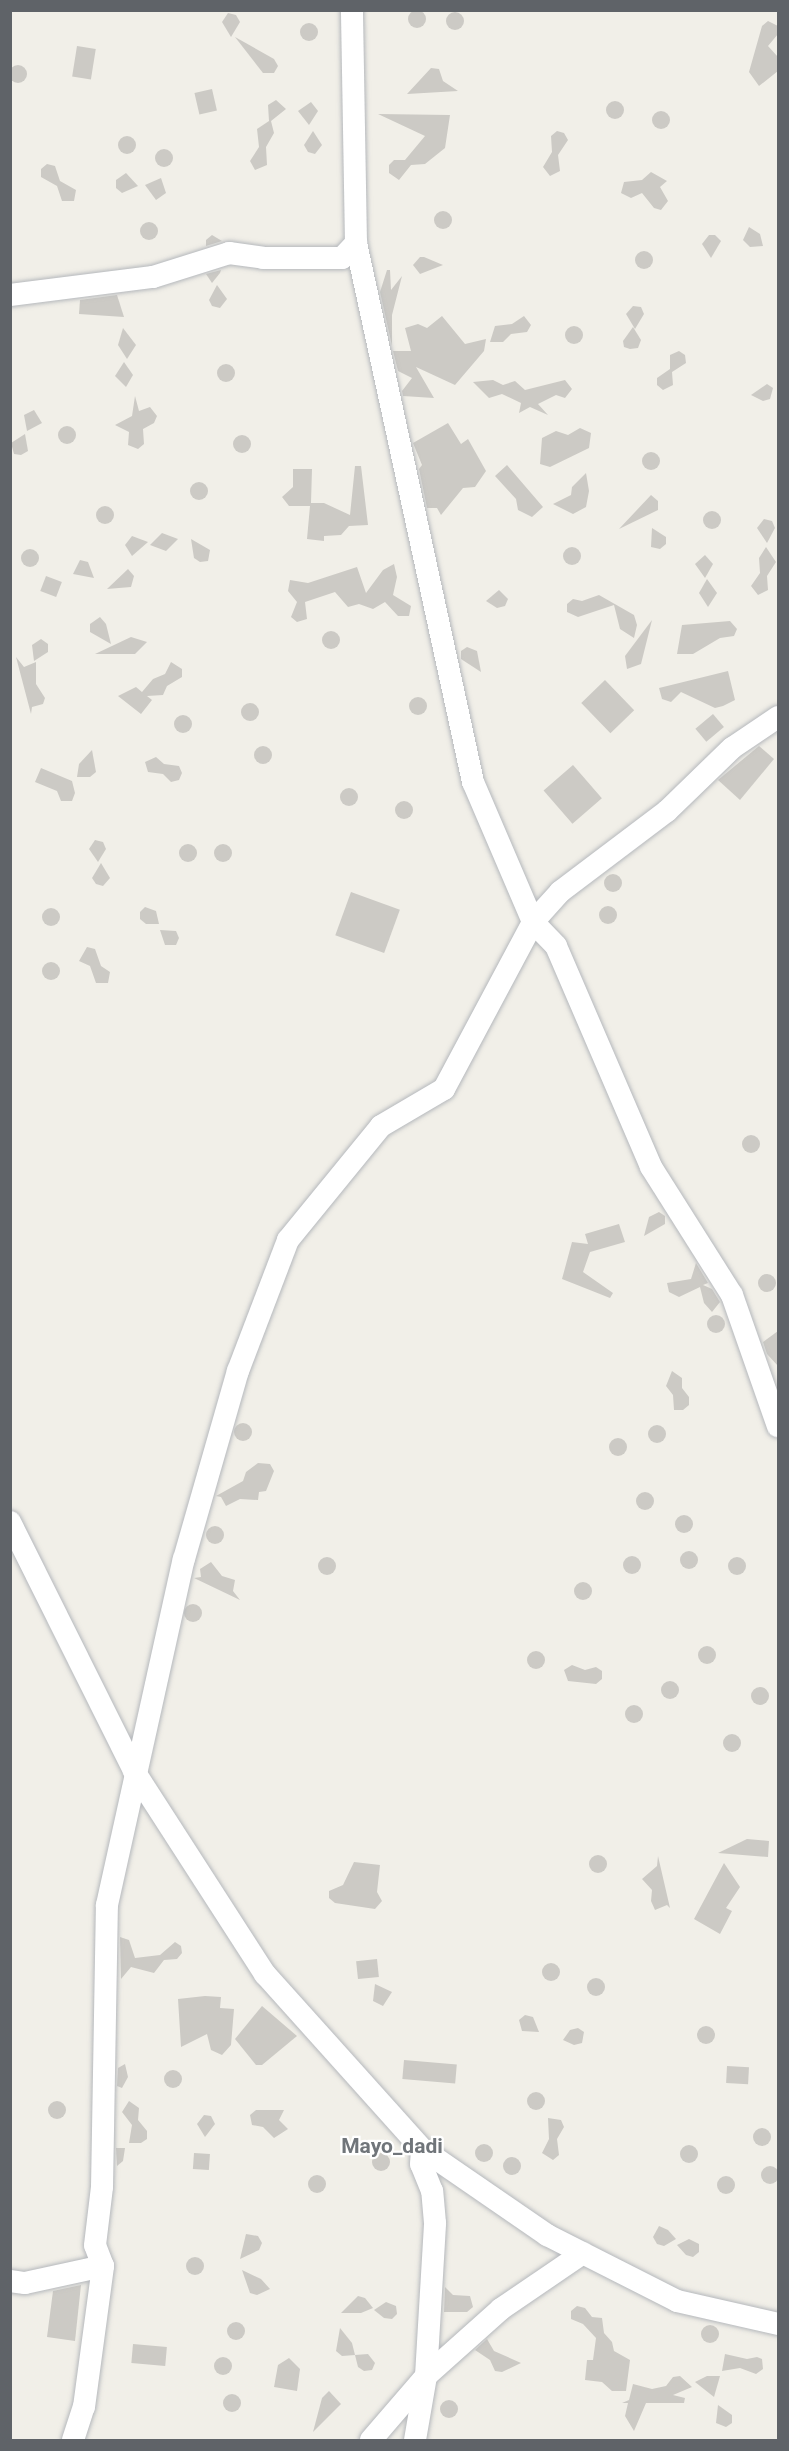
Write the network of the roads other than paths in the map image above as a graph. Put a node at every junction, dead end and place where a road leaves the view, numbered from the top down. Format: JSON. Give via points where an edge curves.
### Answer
{"nodes":[{"id":1,"x":352,"y":10,"type":"edge"},
{"id":2,"x":356,"y":243,"type":"junction"},
{"id":3,"x":10,"y":295,"type":"edge"},
{"id":4,"x":778,"y":717,"type":"edge"},
{"id":5,"x":532,"y":922,"type":"junction"},
{"id":6,"x":778,"y":1426,"type":"edge"},
{"id":7,"x":10,"y":1522,"type":"edge"},
{"id":8,"x":134,"y":1771,"type":"junction"},
{"id":9,"x":422,"y":2149,"type":"junction"},
{"id":10,"x":583,"y":2253,"type":"junction"},
{"id":11,"x":103,"y":2266,"type":"junction"},
{"id":12,"x":10,"y":2281,"type":"edge"},
{"id":13,"x":778,"y":2324,"type":"edge"},
{"id":14,"x":426,"y":2376,"type":"junction"},
{"id":15,"x":73,"y":2440,"type":"edge"},
{"id":16,"x":371,"y":2440,"type":"edge"},
{"id":17,"x":415,"y":2440,"type":"edge"}],
"edges":[{"from":1,"to":2,"type":"street"},
{"from":2,"to":3,"type":"street","via":[[342,258],[263,258],[229,253],[153,277]]},
{"from":2,"to":5,"type":"street","via":[[473,782]]},
{"from":4,"to":5,"type":"street","via":[[732,748],[667,811],[560,892]]},
{"from":5,"to":6,"type":"street","via":[[556,946],[651,1167],[732,1295]]},
{"from":5,"to":8,"type":"street","via":[[444,1089],[381,1126],[288,1240],[234,1382],[184,1559]]},
{"from":7,"to":8,"type":"street"},
{"from":8,"to":9,"type":"street","via":[[265,1974]]},
{"from":8,"to":11,"type":"street","via":[[107,1905],[102,2187],[95,2245]]},
{"from":9,"to":10,"type":"street","via":[[547,2235]]},
{"from":9,"to":14,"type":"street","via":[[421,2164],[432,2191],[435,2223]]},
{"from":10,"to":13,"type":"street","via":[[678,2301]]},
{"from":10,"to":14,"type":"street","via":[[501,2309]]},
{"from":11,"to":12,"type":"street","via":[[26,2283]]},
{"from":11,"to":15,"type":"street","via":[[84,2407]]},
{"from":14,"to":16,"type":"street"},
{"from":14,"to":17,"type":"street"}]}
